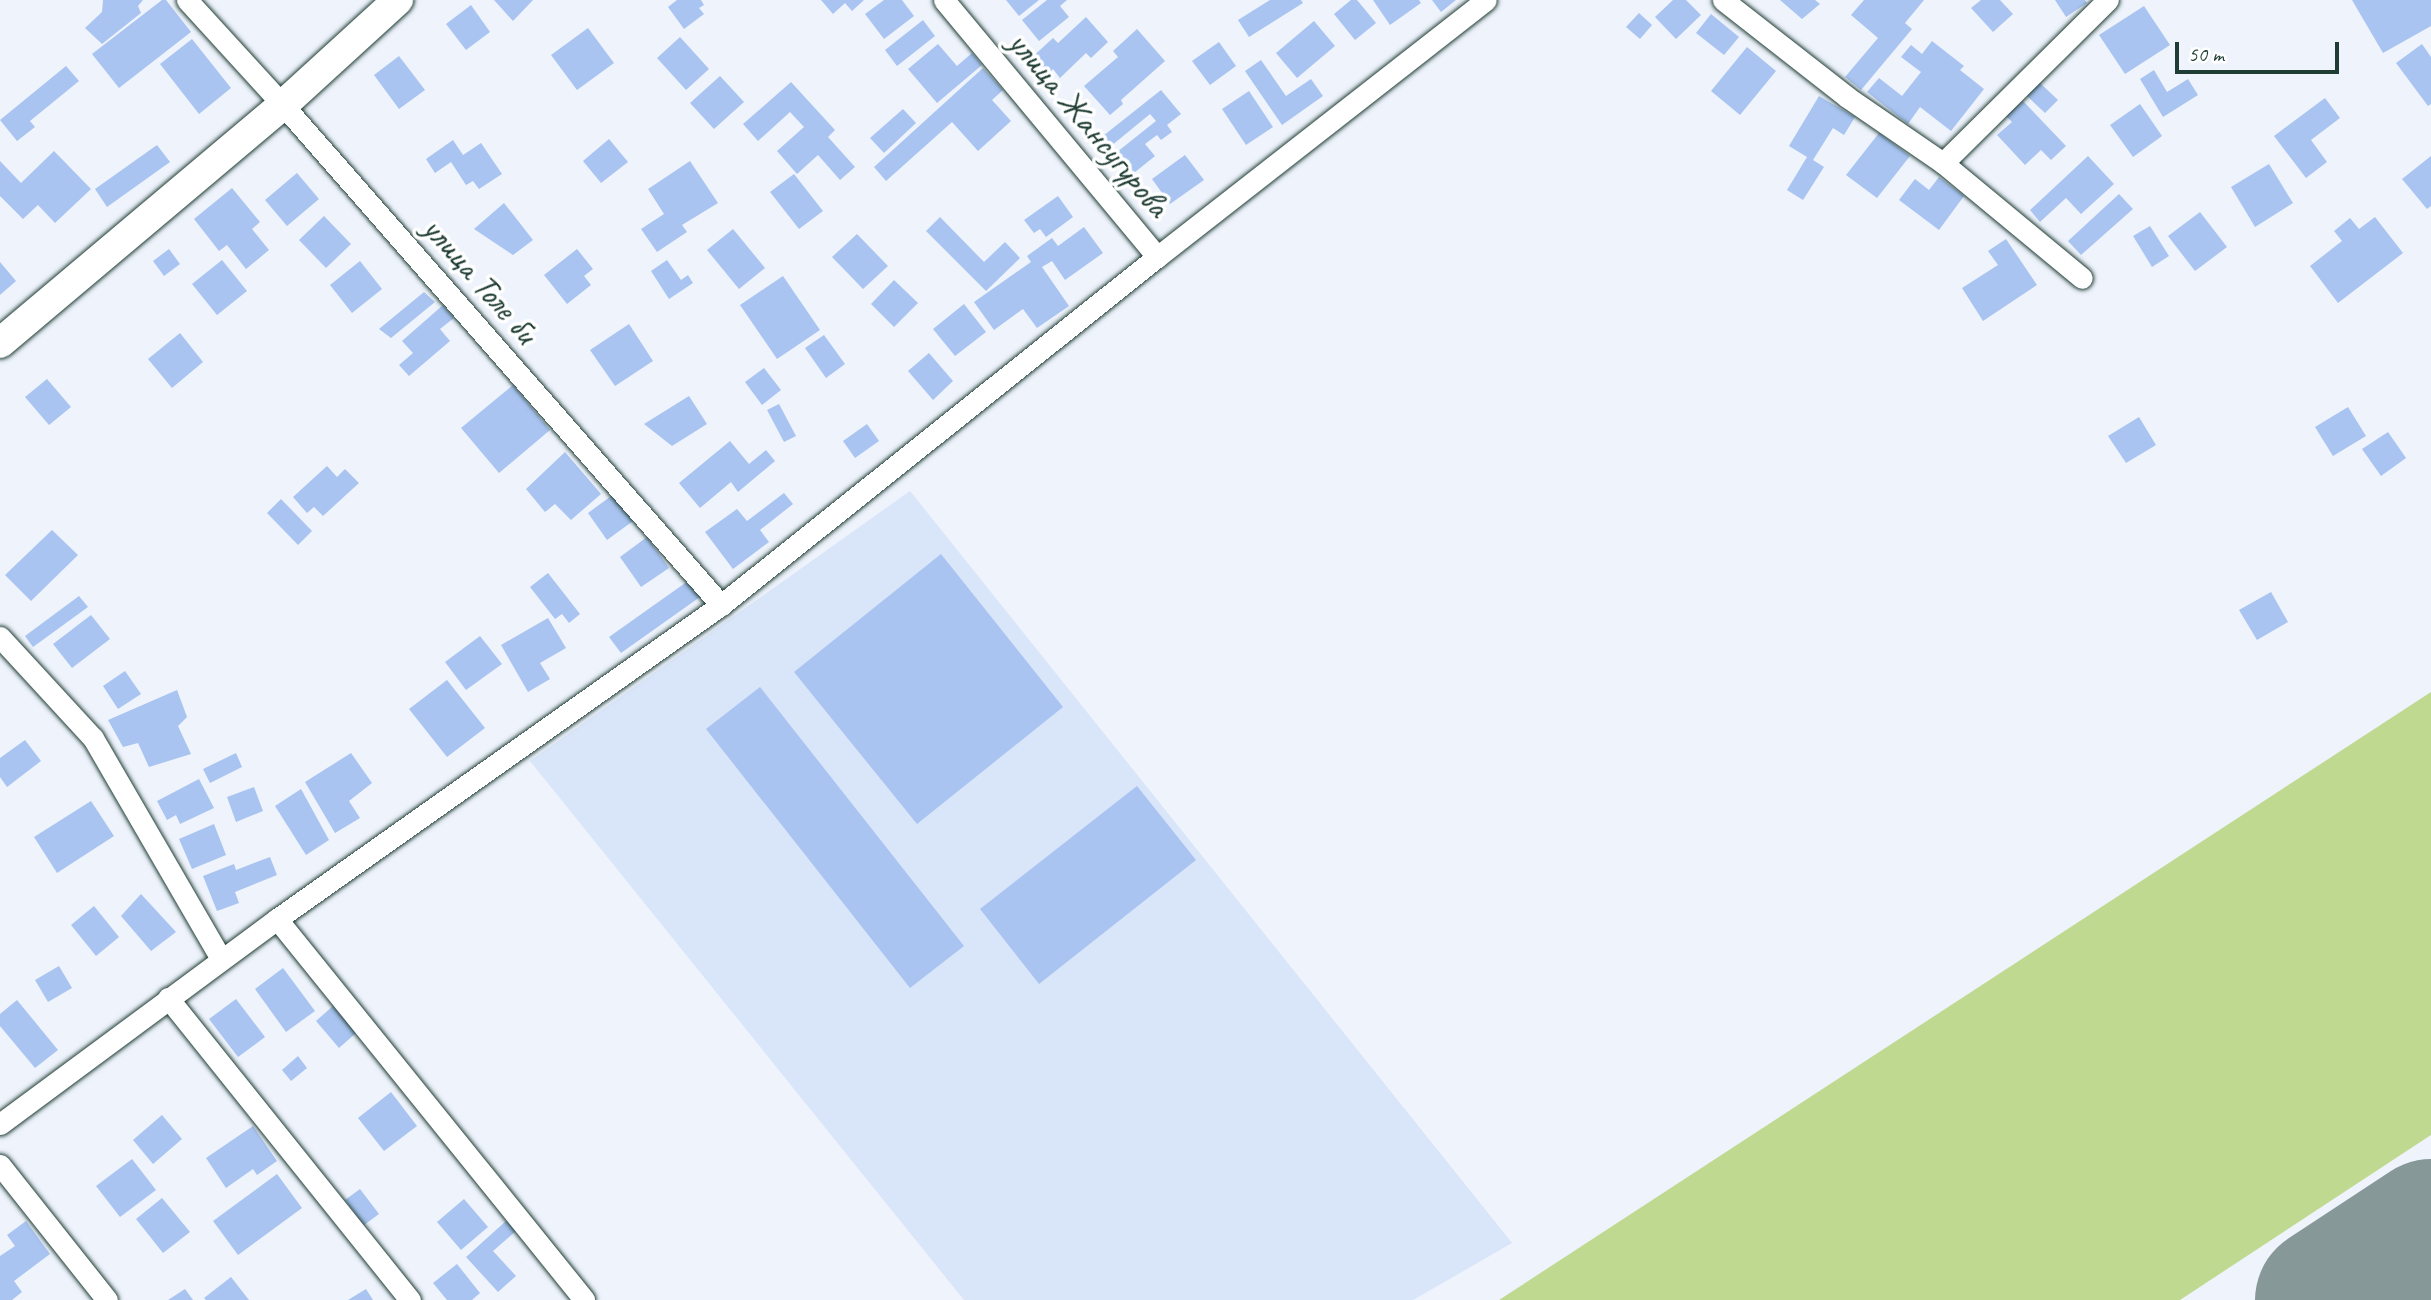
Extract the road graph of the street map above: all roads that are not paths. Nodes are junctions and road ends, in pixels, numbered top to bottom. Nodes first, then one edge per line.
1 (187, 0) edge
2 (398, 0) edge
3 (943, 0) edge
4 (1486, 0) edge
5 (2108, 0) edge
6 (1730, 2) edge
7 (283, 105) junction
8 (1943, 163) junction
9 (1157, 257) junction
10 (2082, 278) dead end
11 (0, 343) edge
12 (721, 606) junction
13 (0, 637) edge
14 (276, 919) junction
15 (221, 959) junction
16 (168, 998) junction
17 (0, 1124) edge
18 (0, 1165) edge
19 (107, 1300) edge
20 (410, 1300) edge
21 (584, 1300) edge

1 - 7 street, улица Толе би
2 - 7 street
3 - 9 street, улица Жансугурова
4 - 9 street
5 - 8 street
6 - 8 street
7 - 11 street
7 - 12 street, улица Толе би
8 - 10 street
9 - 12 street
12 - 14 street
13 - 15 street
14 - 15 street
14 - 21 street
15 - 16 street
16 - 17 street
16 - 20 street
18 - 19 street

